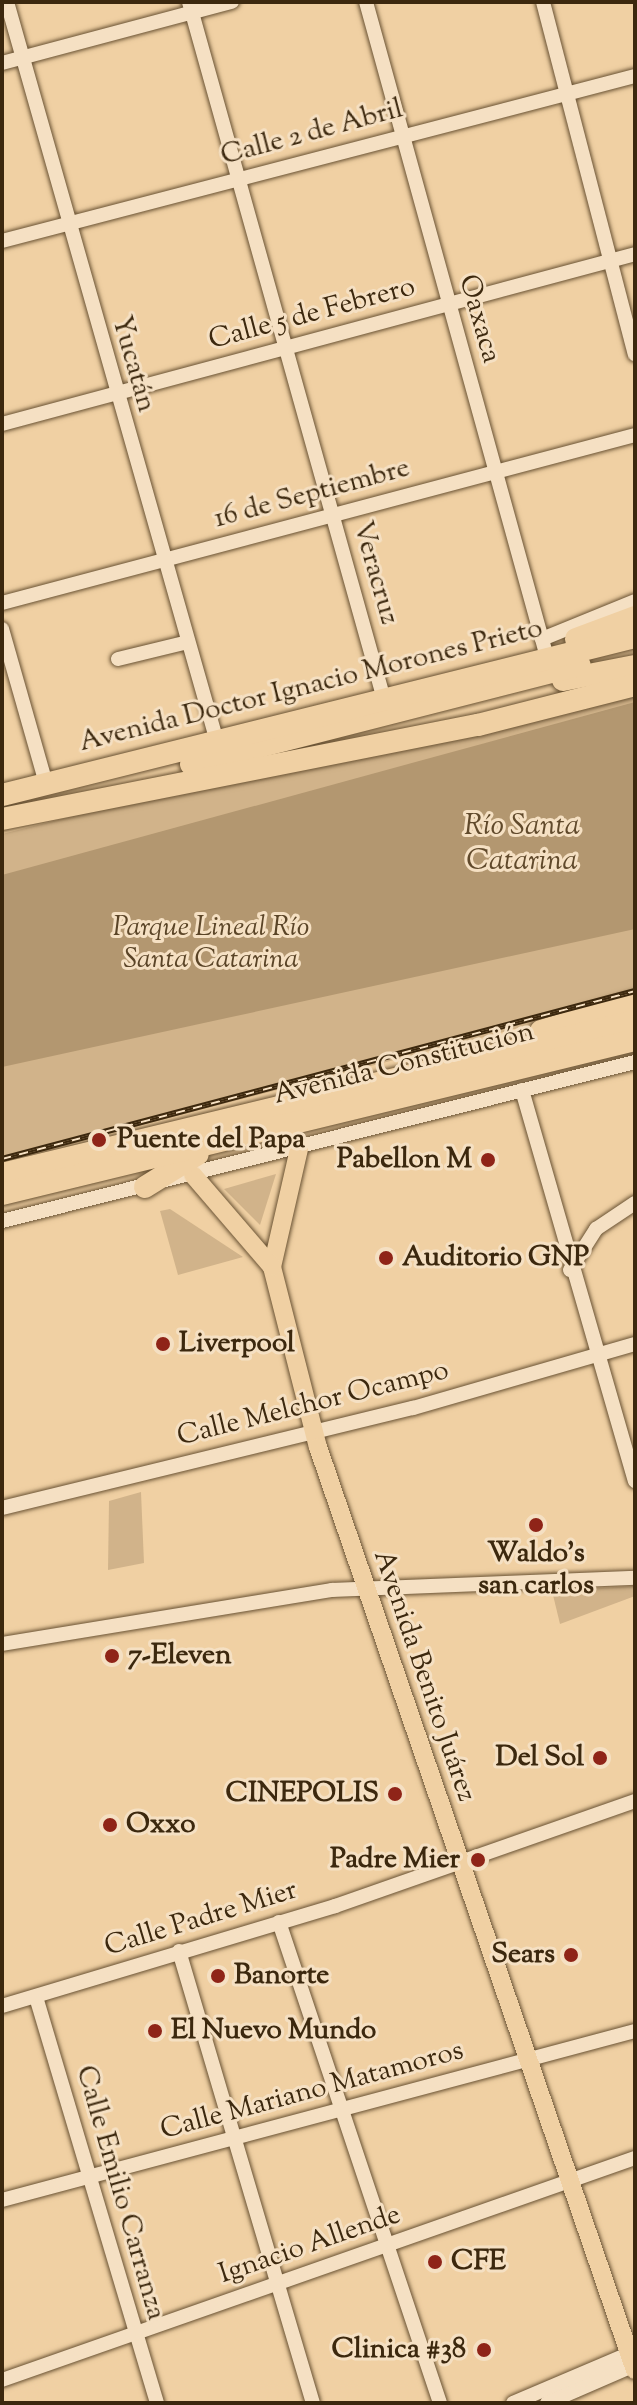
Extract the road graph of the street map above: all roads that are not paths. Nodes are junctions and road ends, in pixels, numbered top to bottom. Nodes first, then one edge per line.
1 (7, 2) edge
2 (232, 2) edge
3 (366, 2) edge
4 (543, 2) edge
5 (191, 7) edge
6 (22, 57) junction
7 (2, 63) edge
8 (635, 76) edge
9 (567, 94) junction
10 (404, 135) junction
11 (238, 180) junction
12 (67, 223) junction
13 (2, 241) edge
14 (635, 254) edge
15 (610, 260) junction
16 (448, 306) junction
17 (284, 349) junction
18 (635, 354) edge
19 (113, 392) junction
20 (2, 424) edge
21 (635, 435) edge
22 (496, 471) junction
23 (331, 517) junction
24 (165, 559) junction
25 (635, 601) edge
26 (2, 603) edge
27 (635, 617) edge
28 (2, 629) edge
29 (635, 637) edge
30 (188, 642) junction
31 (544, 644) junction
32 (635, 649) edge
33 (118, 659) dead end
34 (523, 664) junction
35 (630, 673) edge
36 (503, 687) junction
37 (383, 696) junction
38 (223, 754) junction
39 (46, 783) junction
40 (2, 795) edge
41 (2, 819) edge
42 (635, 1002) edge
43 (628, 1021) edge
44 (635, 1040) edge
45 (502, 1053) junction
46 (635, 1062) edge
47 (429, 1086) junction
48 (522, 1090) junction
49 (284, 1101) junction
50 (214, 1143) junction
51 (299, 1149) junction
52 (2, 1174) edge
53 (193, 1175) junction
54 (145, 1187) junction
55 (2, 1194) edge
56 (635, 1203) edge
57 (2, 1221) edge
58 (272, 1267) junction
59 (570, 1270) junction
60 (635, 1344) edge
61 (598, 1357) junction
62 (314, 1431) junction
63 (635, 1481) edge
64 (2, 1508) edge
65 (635, 1578) edge
66 (363, 1587) junction
67 (2, 1644) edge
68 (635, 1801) edge
69 (459, 1864) junction
70 (279, 1922) junction
71 (179, 1951) junction
72 (36, 1997) junction
73 (2, 2006) edge
74 (635, 2031) edge
75 (527, 2059) junction
76 (342, 2113) junction
77 (238, 2142) junction
78 (635, 2158) edge
79 (85, 2178) junction
80 (569, 2182) junction
81 (2, 2200) edge
82 (385, 2247) junction
83 (275, 2284) junction
84 (134, 2334) junction
85 (633, 2361) edge
86 (2, 2380) edge
87 (157, 2403) edge
88 (313, 2403) edge
89 (440, 2403) edge
90 (513, 2403) edge
91 (547, 2403) edge

1 - 6 street, Yucatán
2 - 5 street
3 - 10 street, Oaxaca
4 - 9 street
5 - 6 street
5 - 11 street, Veracruz
6 - 7 street
6 - 12 street, Yucatán
8 - 9 street, Calle 2 de Abril
9 - 10 street, Calle 2 de Abril
9 - 15 street
10 - 11 street, Calle 2 de Abril
10 - 16 street, Oaxaca
11 - 12 street, Calle 2 de Abril
11 - 17 street, Veracruz
12 - 13 street, Calle 2 de Abril
12 - 19 street, Yucatán
14 - 15 street, Calle 5 de Febrero
15 - 16 street, Calle 5 de Febrero
15 - 18 street
16 - 17 street, Calle 5 de Febrero
16 - 22 street, Oaxaca
17 - 19 street, Calle 5 de Febrero
17 - 23 street, Veracruz
19 - 20 street, Calle 5 de Febrero
19 - 24 street, Yucatán
21 - 22 street, 16 de Septiembre
22 - 23 street, 16 de Septiembre
22 - 31 street, Oaxaca
23 - 24 street, 16 de Septiembre
23 - 37 street, Veracruz
24 - 26 street, 16 de Septiembre
24 - 30 street, Yucatán
25 - 31 street
27 - 31 highway
28 - 39 street
29 - 34 highway, Avenida Doctor Ignacio Morones Prieto
30 - 33 street
30 - 38 street, Yucatán
31 - 34 highway
32 - 36 highway
34 - 37 highway, Avenida Doctor Ignacio Morones Prieto
35 - 36 highway
35 - 38 highway, Avenida Doctor Ignacio Morones Prieto
36 - 38 highway
37 - 38 highway, Avenida Doctor Ignacio Morones Prieto
38 - 39 highway, Avenida Doctor Ignacio Morones Prieto
38 - 41 highway, Avenida Doctor Ignacio Morones Prieto
39 - 40 highway, Avenida Doctor Ignacio Morones Prieto
42 - 45 highway
43 - 45 highway, Avenida Constitución
44 - 47 highway, Avenida Constitución
45 - 49 highway, Avenida Constitución
46 - 48 street
47 - 49 highway
47 - 50 highway, Avenida Constitución
48 - 51 street
48 - 59 street
49 - 52 highway, Avenida Constitución
50 - 54 highway
50 - 55 highway, Avenida Constitución
51 - 53 street
51 - 58 main road, Avenida Benito Juárez
53 - 54 street
53 - 58 main road, Avenida Benito Juárez
54 - 57 street
56 - 59 street
58 - 62 main road, Avenida Benito Juárez
59 - 61 street
60 - 61 street, Calle Melchor Ocampo
61 - 62 street, Calle Melchor Ocampo
61 - 63 street
62 - 64 street, Calle Melchor Ocampo
62 - 66 main road, Avenida Benito Juárez
65 - 66 street
66 - 67 street
66 - 69 main road, Avenida Benito Juárez
68 - 69 street, Calle Padre Mier
69 - 70 street, Calle Padre Mier
69 - 75 main road, Avenida Benito Juárez
70 - 71 street, Calle Padre Mier
70 - 76 street
71 - 72 street, Calle Padre Mier
71 - 77 street
72 - 73 street, Calle Padre Mier
72 - 79 street, Calle Emilio Carranza
74 - 75 street, Calle Mariano Matamoros
75 - 76 street, Calle Mariano Matamoros
75 - 80 main road, Avenida Benito Juárez
76 - 77 street, Calle Mariano Matamoros
76 - 82 street
77 - 79 street, Calle Mariano Matamoros
77 - 83 street
78 - 80 street, Ignacio Allende
79 - 81 street, Calle Mariano Matamoros
79 - 84 street, Calle Emilio Carranza
80 - 82 street, Ignacio Allende
80 - 85 main road, Avenida Benito Juárez
82 - 83 street, Ignacio Allende
82 - 89 street
83 - 84 street, Ignacio Allende
83 - 88 street
84 - 86 street, Ignacio Allende
84 - 87 street, Calle Emilio Carranza
85 - 90 street
85 - 91 street

